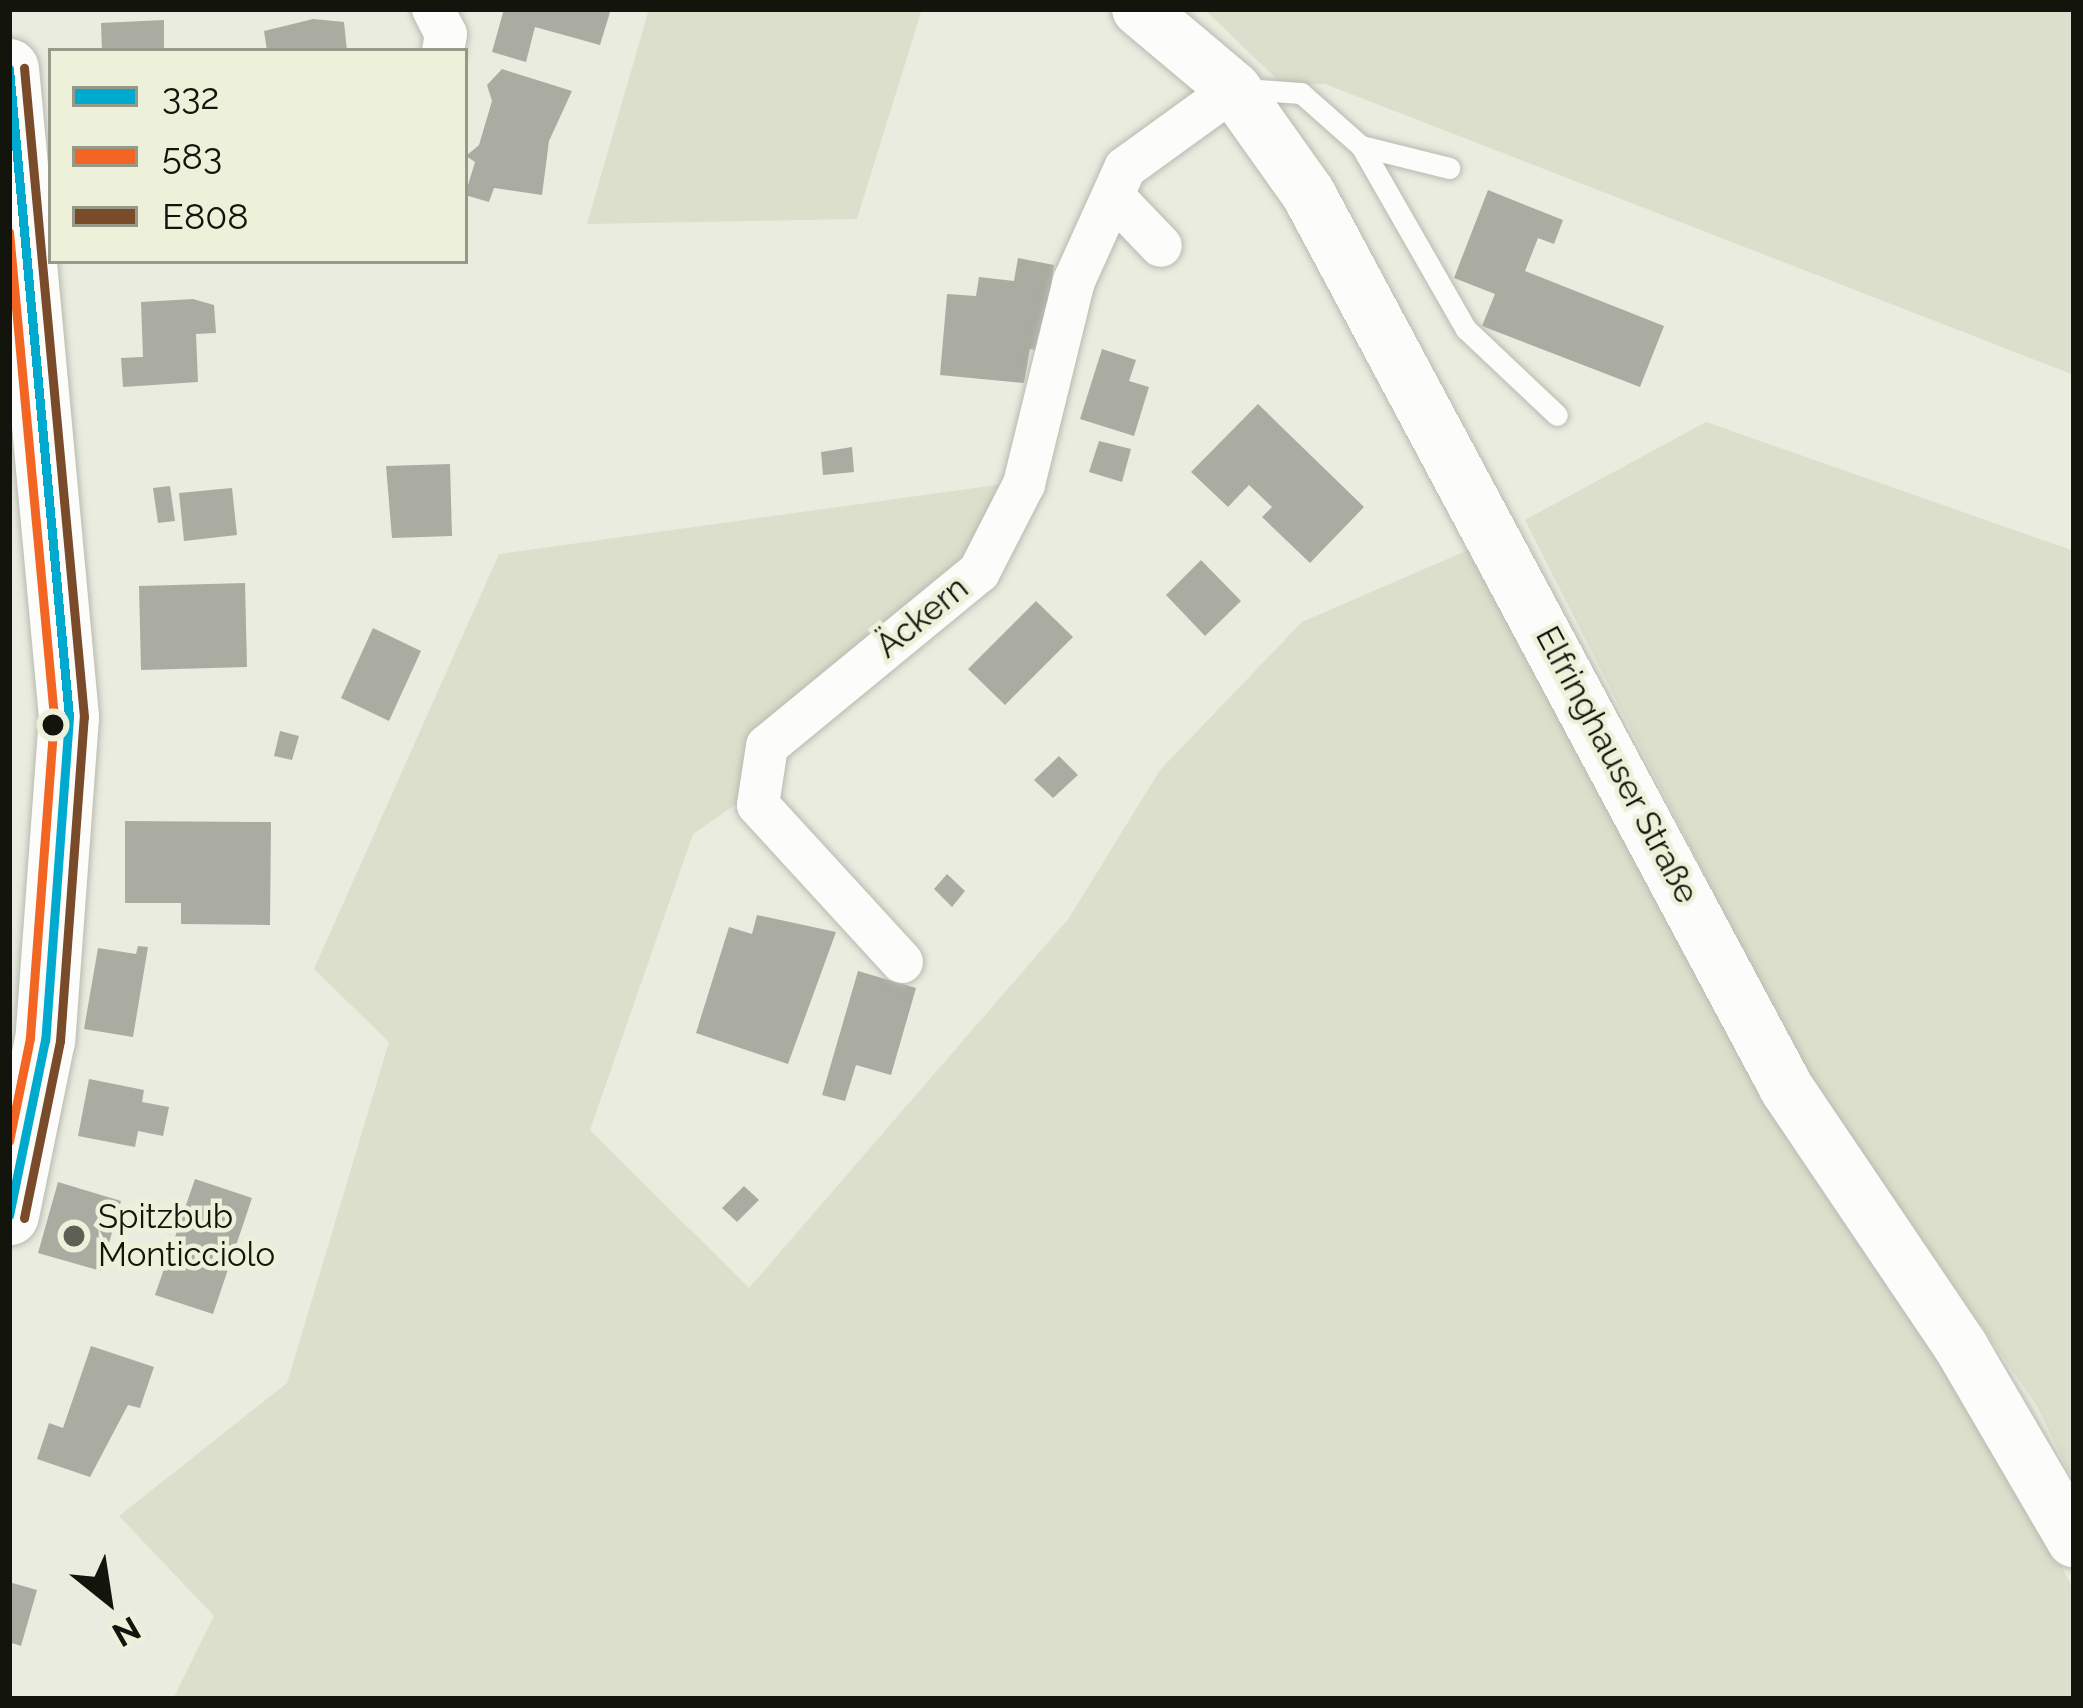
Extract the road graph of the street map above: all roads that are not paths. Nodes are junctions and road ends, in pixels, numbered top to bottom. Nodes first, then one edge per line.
1 (433, 9) edge
2 (1139, 9) edge
3 (444, 48) edge
4 (9, 69) edge
5 (1234, 89) junction
6 (13, 141) edge
7 (1361, 146) junction
8 (1448, 168) dead end
9 (1113, 196) junction
10 (37, 220) edge
11 (1161, 246) dead end
12 (1557, 415) dead end
13 (29, 436) edge
14 (902, 962) dead end
15 (9, 1215) edge
16 (2074, 1540) edge

1 - 3 street
2 - 5 street, Elfringhauser Straße
4 - 6 main road
5 - 7 lane
5 - 9 street, Äckern
5 - 16 street, Elfringhauser Straße
6 - 10 main road
7 - 8 lane
7 - 12 lane
9 - 11 street
9 - 14 street, Äckern
10 - 13 main road
13 - 15 main road

